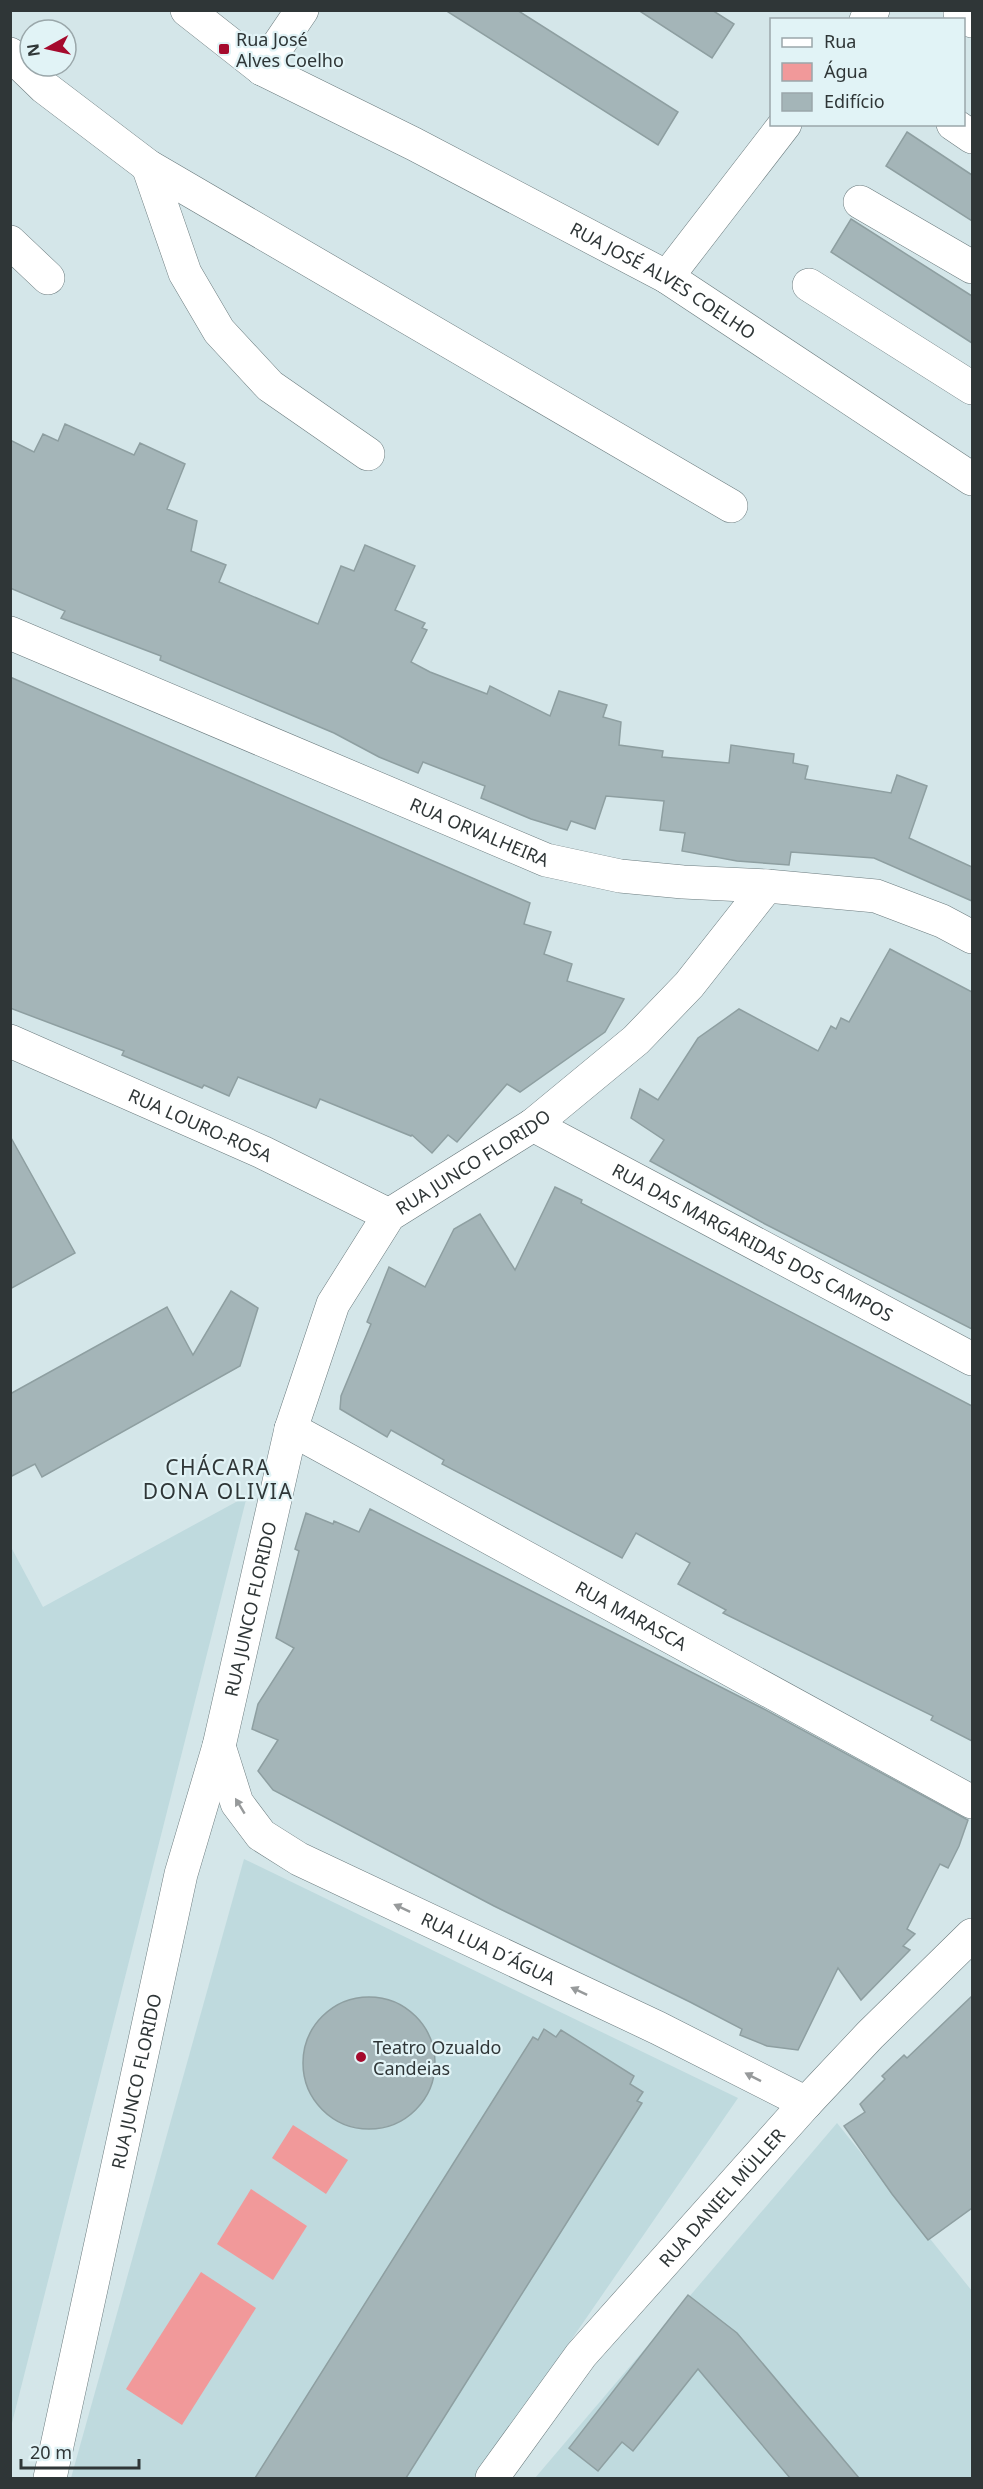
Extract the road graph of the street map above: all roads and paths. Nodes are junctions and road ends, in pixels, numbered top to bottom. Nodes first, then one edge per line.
1 (187, 10) edge
2 (302, 10) edge
3 (10, 54) edge
4 (262, 69) junction
5 (783, 126) edge
6 (956, 126) edge
7 (972, 136) edge
8 (148, 166) junction
9 (860, 201) dead end
10 (10, 242) edge
11 (972, 267) edge
12 (667, 277) junction
13 (48, 278) dead end
14 (810, 285) dead end
15 (972, 388) edge
16 (368, 454) dead end
17 (972, 479) edge
18 (731, 506) dead end
19 (10, 633) edge
20 (767, 886) junction
21 (972, 937) edge
22 (10, 1041) edge
23 (533, 1125) junction
24 (389, 1215) junction
25 (972, 1359) edge
26 (291, 1429) junction
27 (219, 1746) junction
28 (972, 1802) edge
29 (972, 1935) edge
30 (806, 2103) junction
31 (50, 2478) edge
32 (492, 2478) edge

1 - 4 street, RUA JOSÉ ALVES COELHO
2 - 4 street
3 - 8 street
4 - 12 street, RUA JOSÉ ALVES COELHO
5 - 12 street
6 - 7 street
8 - 16 street
8 - 18 street
9 - 11 street
10 - 13 street
12 - 17 street, RUA JOSÉ ALVES COELHO
14 - 15 street
19 - 20 street, RUA ORVALHEIRA
20 - 21 street, RUA ORVALHEIRA
20 - 23 street, RUA JUNCO FLORIDO
22 - 24 street, RUA LOURO-ROSA
23 - 24 street, RUA JUNCO FLORIDO
23 - 25 street, RUA DAS MARGARIDAS DOS CAMPOS
24 - 26 street, RUA JUNCO FLORIDO
26 - 27 street, RUA JUNCO FLORIDO
26 - 28 street, RUA MARASCA
30 -> 27 street, RUA LUA D´ÁGUA
27 - 31 street, RUA JUNCO FLORIDO
29 - 30 street, RUA DANIEL MÜLLER
30 - 32 street, RUA DANIEL MÜLLER

